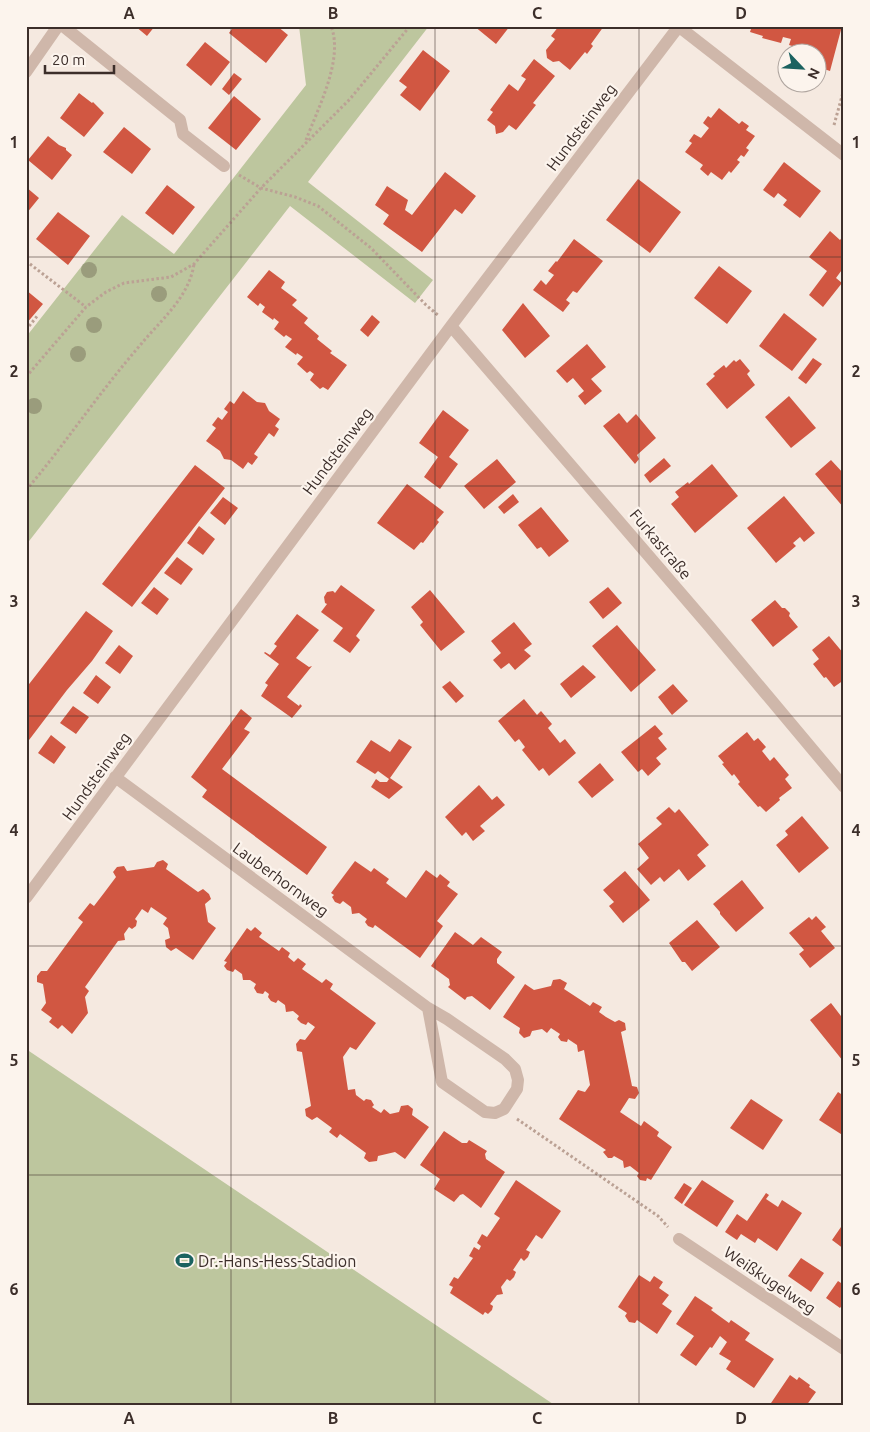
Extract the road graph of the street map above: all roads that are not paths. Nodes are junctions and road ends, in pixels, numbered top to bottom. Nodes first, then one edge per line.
1 (58, 26) edge
2 (63, 26) edge
3 (679, 26) edge
4 (26, 72) edge
5 (844, 155) edge
6 (224, 166) road end
7 (451, 326) junction
8 (115, 777) junction
9 (844, 787) edge
10 (26, 898) edge
11 (428, 1008) junction
12 (678, 1239) road end
13 (844, 1349) edge

1 - 4 street
2 - 6 street
3 - 5 street
3 - 7 street, Hundsteinweg
7 - 8 street, Hundsteinweg
7 - 9 street, Furkastraße
8 - 10 street, Hundsteinweg
8 - 11 street, Lauberhornweg
11 - 11 street, Lauberhornweg
12 - 13 street, Weißkugelweg

